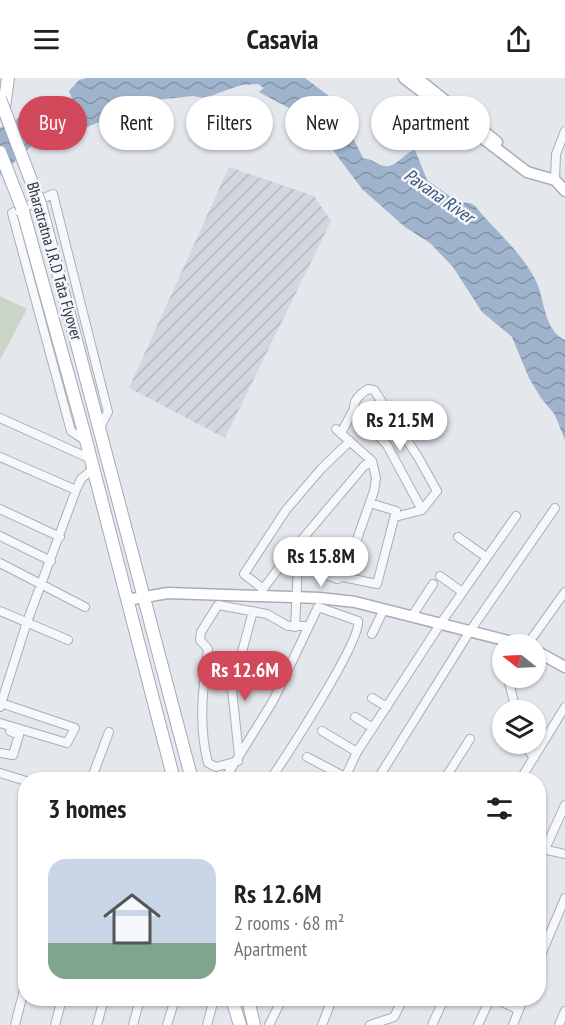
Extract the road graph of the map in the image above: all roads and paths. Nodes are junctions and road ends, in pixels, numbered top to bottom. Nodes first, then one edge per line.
1 (8, 78) edge
2 (404, 78) edge
3 (417, 78) edge
4 (427, 85) edge
5 (2, 103) edge
6 (564, 137) edge
7 (0, 152) edge
8 (555, 180) junction
9 (565, 191) edge
10 (354, 409) junction
11 (0, 418) edge
12 (100, 427) junction
13 (86, 441) junction
14 (350, 441) junction
15 (0, 457) edge
16 (372, 461) junction
17 (92, 464) junction
18 (76, 490) junction
19 (370, 503) junction
20 (555, 508) dead end
21 (0, 509) edge
22 (422, 510) junction
23 (516, 516) dead end
24 (395, 517) junction
25 (0, 536) edge
26 (60, 537) junction
27 (458, 537) dead end
28 (288, 556) junction
29 (486, 557) junction
30 (51, 561) junction
31 (0, 563) edge
32 (298, 564) junction
33 (440, 576) dead end
34 (343, 577) junction
35 (433, 584) dead end
36 (43, 585) junction
37 (461, 591) junction
38 (565, 592) edge
39 (144, 596) junction
40 (295, 598) junction
41 (127, 600) junction
42 (85, 607) dead end
43 (384, 609) junction
44 (0, 610) edge
45 (253, 611) junction
46 (412, 616) junction
47 (27, 622) junction
48 (441, 623) junction
49 (309, 626) junction
50 (295, 627) junction
51 (470, 631) junction
52 (372, 634) dead end
53 (532, 634) edge
54 (492, 637) edge
55 (68, 639) dead end
56 (546, 657) edge
57 (565, 667) edge
58 (0, 675) edge
59 (9, 678) junction
60 (372, 698) dead end
61 (1, 705) edge
62 (565, 706) edge
63 (387, 707) junction
64 (355, 717) dead end
65 (0, 723) edge
66 (0, 728) edge
67 (373, 728) junction
68 (322, 731) dead end
69 (109, 732) dead end
70 (471, 739) dead end
71 (357, 752) junction
72 (0, 753) edge
73 (531, 754) edge
74 (308, 757) dead end
75 (534, 758) junction
76 (238, 759) junction
77 (94, 772) edge
78 (172, 772) edge
79 (190, 772) edge
80 (229, 772) edge
81 (275, 772) edge
82 (333, 772) edge
83 (348, 772) edge
84 (382, 772) edge
85 (449, 772) edge
86 (525, 772) edge
87 (0, 773) edge
88 (18, 779) edge
89 (565, 805) edge
90 (546, 841) edge
91 (546, 850) edge
92 (565, 854) edge
93 (565, 898) edge
94 (546, 944) edge
95 (20, 1006) edge
96 (60, 1006) edge
97 (102, 1006) edge
98 (138, 1006) edge
99 (173, 1006) edge
100 (212, 1006) edge
101 (234, 1006) edge
102 (250, 1006) edge
103 (278, 1006) edge
104 (330, 1006) edge
105 (400, 1006) edge
106 (441, 1006) edge
107 (487, 1006) edge
108 (511, 1006) edge
109 (520, 1006) edge
110 (519, 1010) junction
111 (565, 1011) edge
112 (15, 1025) edge
113 (55, 1025) edge
114 (97, 1025) edge
115 (133, 1025) edge
116 (167, 1025) edge
117 (207, 1025) edge
118 (240, 1025) edge
119 (254, 1025) edge
120 (269, 1025) edge
121 (322, 1025) edge
122 (370, 1025) edge
123 (432, 1025) edge
124 (478, 1025) edge
125 (513, 1025) edge
126 (559, 1025) edge

1 - 5 main road
2 - 4 street
3 - 4 street
4 - 8 street
5 - 12 main road, Bharatratna J.R.D Tata Flyover, bridge
6 - 8 street
7 - 13 main road, Bharatratna J.R.D Tata Flyover, bridge
8 - 9 street
10 - 14 street
10 - 22 street
10 - 22 street
11 - 17 street
12 - 13 street
12 - 39 main road, Bharatratna J.R.D Tata Flyover
13 - 17 main road, Bharatratna J.R.D Tata Flyover
14 - 16 street
14 - 28 street
15 - 18 street
16 - 19 street
16 - 28 street
17 - 18 street
17 - 41 main road, Bharatratna J.R.D Tata Flyover
18 - 26 street
19 - 24 street
19 - 34 street
20 - 51 street
21 - 26 street
22 - 24 street
23 - 29 street
24 - 34 street
25 - 30 street
26 - 30 street
27 - 29 street
28 - 32 street
29 - 37 street
30 - 36 street
31 - 36 street
32 - 34 street
32 - 40 street
33 - 37 street
35 - 46 street
36 - 42 street
36 - 47 street
37 - 48 street
38 - 53 street
39 - 40 street
39 - 41 street
39 - 79 main road, Bharatratna J.R.D Tata Flyover
40 - 43 street
40 - 50 street
41 - 78 main road, Bharatratna J.R.D Tata Flyover
43 - 46 street
43 - 52 street
44 - 47 street
45 - 50 street
45 - 76 street
45 - 76 street
46 - 48 street
47 - 55 street
47 - 59 street
48 - 51 street
48 - 63 street
49 - 50 street
49 - 76 street
49 - 81 street
51 - 54 street
51 - 84 street
56 - 57 street
58 - 59 street
59 - 61 street
60 - 63 street
61 - 65 street
62 - 75 street
63 - 67 street
64 - 67 street
66 - 72 street
67 - 71 street
68 - 71 street
69 - 77 street
70 - 85 street
71 - 83 street
73 - 75 street
74 - 82 street
75 - 86 street
76 - 80 street
87 - 88 street
89 - 90 street
91 - 92 street
93 - 94 street
95 - 112 street
96 - 113 street
97 - 114 street
98 - 115 street
99 - 116 street
100 - 117 street
101 - 118 main road
102 - 119 main road
103 - 120 street
104 - 121 street
105 - 122 street
106 - 123 street
107 - 124 street
108 - 110 street
109 - 110 street
110 - 125 street
111 - 126 street

